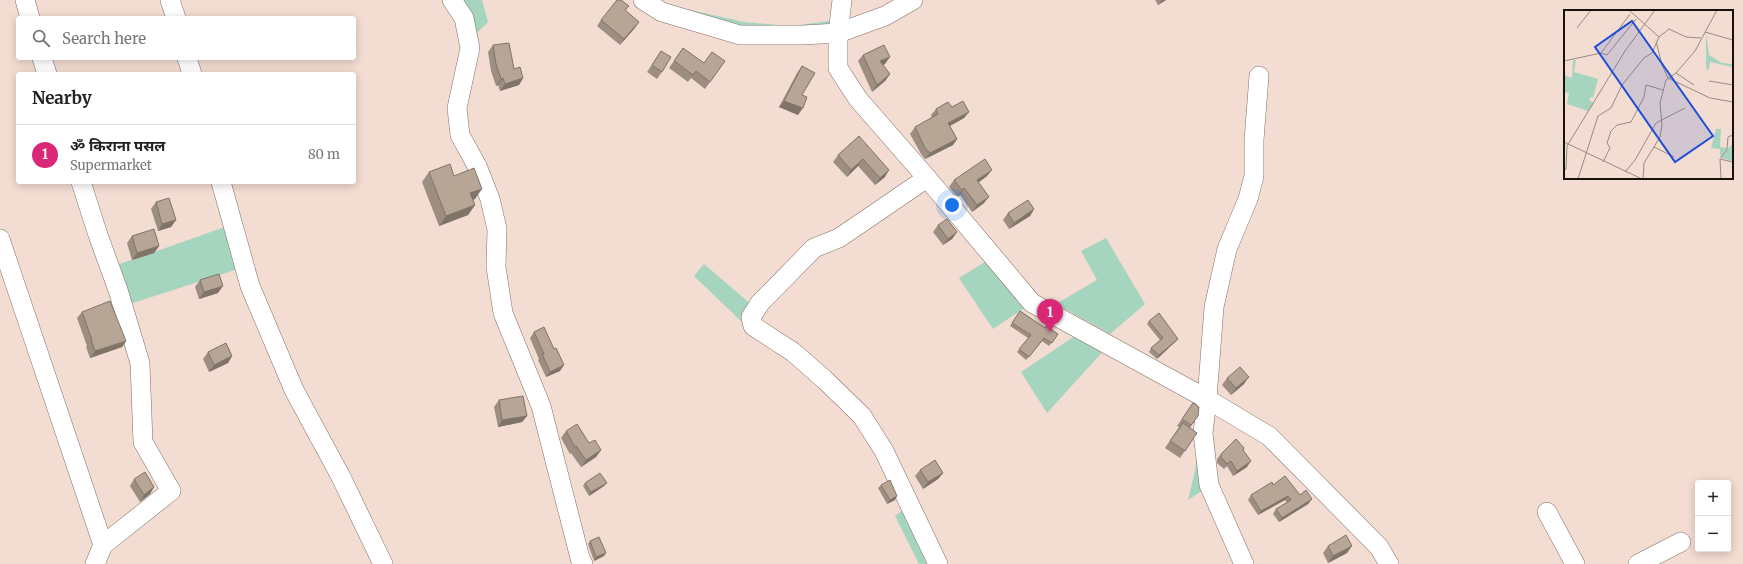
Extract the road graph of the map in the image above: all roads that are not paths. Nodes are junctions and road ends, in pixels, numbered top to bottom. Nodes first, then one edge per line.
1 (24, 0) edge
2 (170, 0) edge
3 (452, 0) edge
4 (643, 0) edge
5 (842, 0) edge
6 (913, 0) edge
7 (29, 16) edge
8 (175, 16) edge
9 (838, 33) junction
10 (43, 60) edge
11 (188, 60) edge
12 (46, 72) edge
13 (191, 72) edge
14 (1259, 76) dead end
15 (927, 178) junction
16 (82, 184) edge
17 (222, 184) edge
18 (0, 239) edge
19 (1207, 399) junction
20 (1547, 512) dead end
21 (1681, 542) dead end
22 (103, 545) junction
23 (95, 564) edge
24 (383, 564) edge
25 (583, 564) edge
26 (938, 564) edge
27 (1244, 564) edge
28 (1389, 564) edge
29 (1575, 564) edge
30 (1638, 564) edge

1 - 7 street
2 - 8 street
3 - 25 street
4 - 9 street
5 - 9 street
6 - 9 street
9 - 15 street
10 - 12 street
11 - 13 street
14 - 19 street
15 - 19 street
15 - 26 street
16 - 22 street
17 - 24 street
18 - 22 street
19 - 27 street
19 - 28 street
20 - 29 street
21 - 30 street
22 - 23 street

